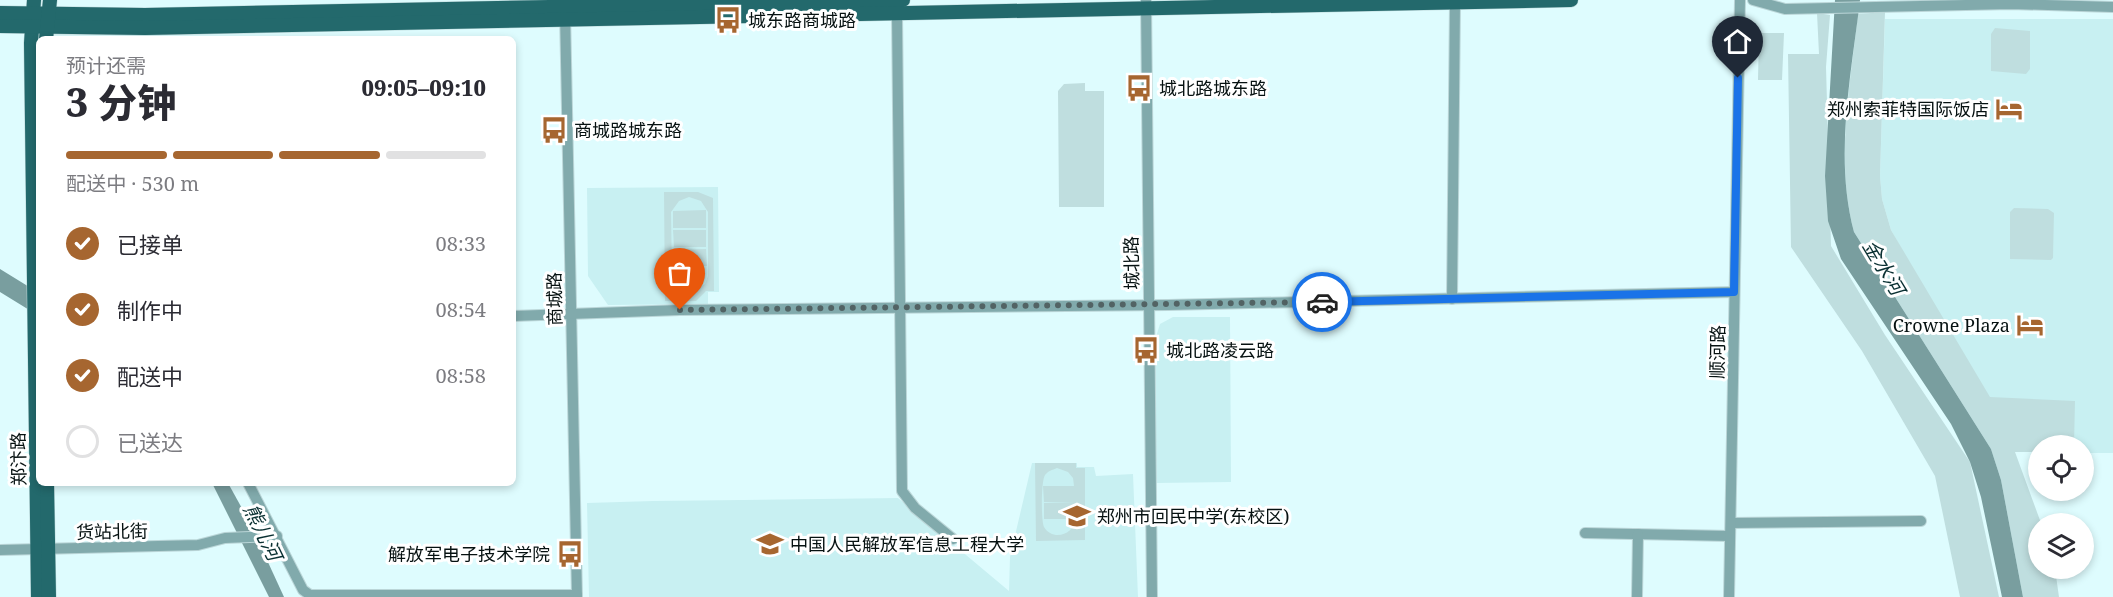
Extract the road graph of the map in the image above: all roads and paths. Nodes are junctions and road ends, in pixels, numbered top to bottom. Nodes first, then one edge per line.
1 (903, 0) edge
2 (1571, 0) edge
3 (1740, 0) edge
4 (1753, 0) edge
5 (1455, 2) junction
6 (1145, 4) edge
7 (49, 6) edge
8 (2113, 7) edge
9 (565, 9) edge
10 (0, 13) edge
11 (32, 13) edge
12 (897, 13) junction
13 (0, 26) edge
14 (47, 33) edge
15 (1734, 292) junction
16 (1452, 299) junction
17 (1148, 306) junction
18 (900, 308) junction
19 (571, 314) junction
20 (516, 316) edge
21 (36, 371) edge
22 (41, 486) edge
23 (47, 486) edge
24 (250, 486) edge
25 (1921, 521) dead end
26 (1731, 523) junction
27 (1585, 533) dead end
28 (1638, 534) junction
29 (277, 536) junction
30 (1730, 536) junction
31 (953, 539) dead end
32 (43, 549) junction
33 (0, 550) edge
34 (577, 596) edge
35 (38, 597) edge
36 (48, 597) edge
37 (1152, 597) edge
38 (1637, 597) edge
39 (1730, 597) edge

1 - 9 main road
2 - 5 main road
3 - 15 street, 顺河路
4 - 8 street
5 - 6 main road
5 - 16 street
6 - 12 main road
6 - 17 street, 城北路
7 - 9 main road
7 - 11 main road
7 - 14 main road
9 - 12 main road
9 - 14 main road
9 - 19 street, 商城路
10 - 11 main road
11 - 13 main road
11 - 14 main road
11 - 21 main road, 郑汴路
12 - 18 street
15 - 16 street
15 - 26 street, 顺河路
16 - 17 street
17 - 18 street
17 - 37 street, 城北路
18 - 19 street
18 - 31 street
19 - 20 street
19 - 34 street, 商城路
22 - 32 main road, 郑汴路
23 - 32 main road, 郑汴路
24 - 29 street
25 - 26 street
26 - 30 street, 顺河路
27 - 28 street
28 - 30 street
28 - 38 street
29 - 32 street, 货站北街
29 - 34 street
30 - 39 street, 顺河路
32 - 33 street, 货站北街
32 - 35 main road, 郑汴路
32 - 36 main road, 郑汴路

